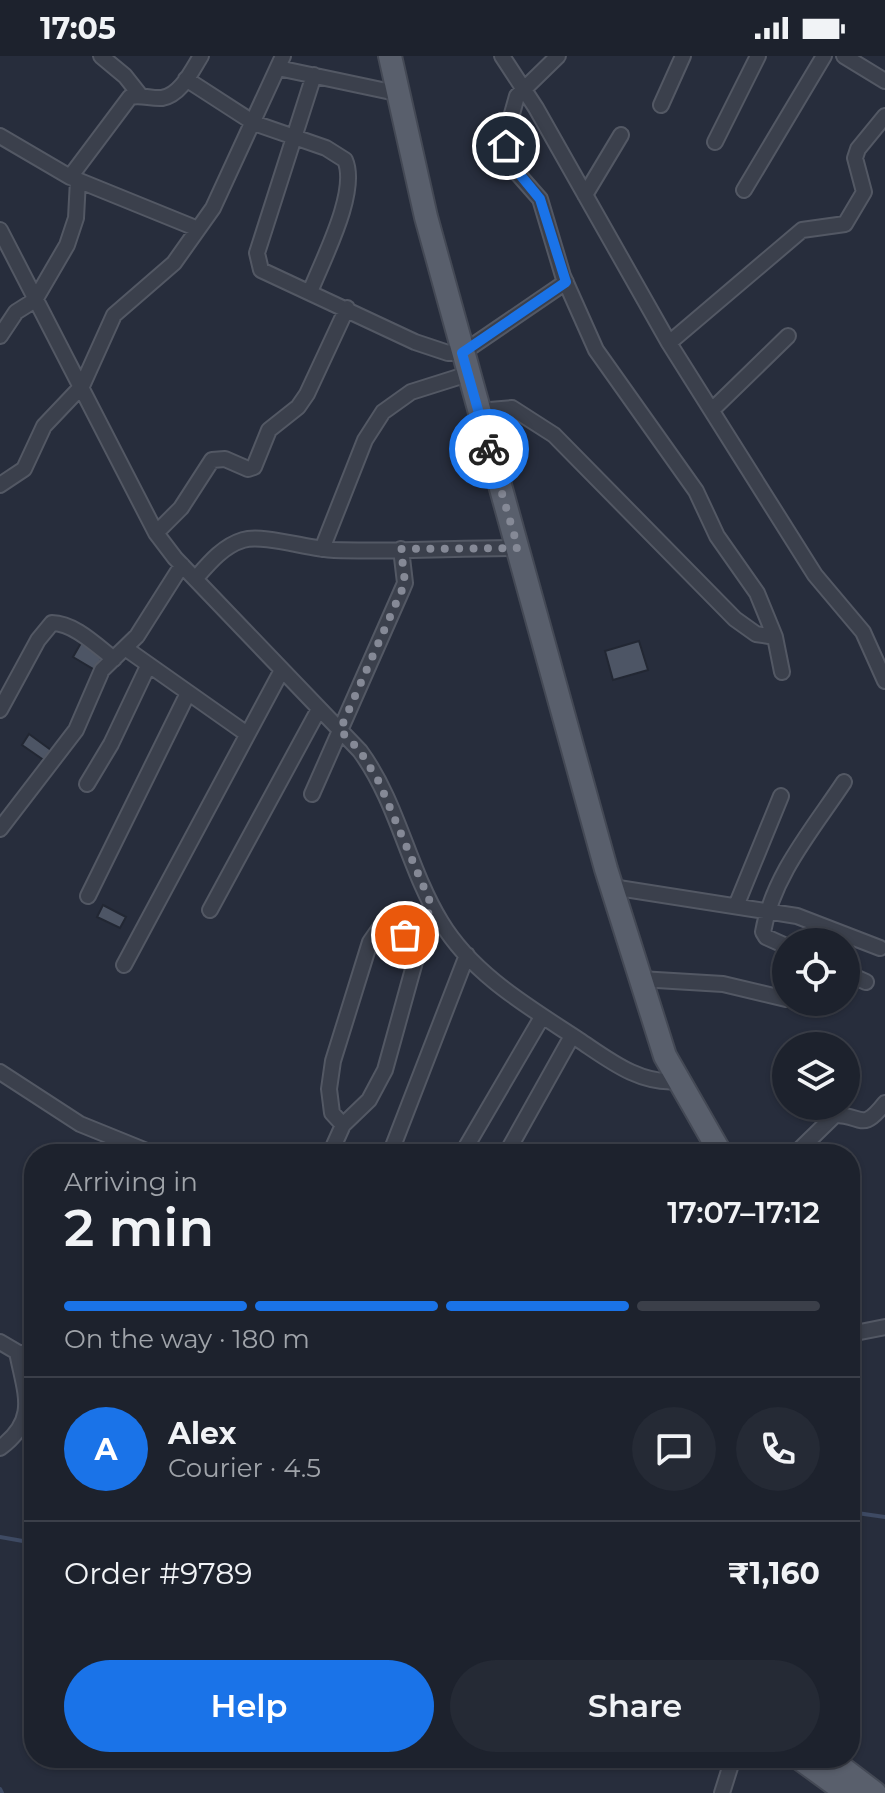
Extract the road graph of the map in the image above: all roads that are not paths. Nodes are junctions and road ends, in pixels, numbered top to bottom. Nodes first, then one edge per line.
1 (101, 56) edge
2 (201, 56) edge
3 (390, 56) edge
4 (502, 56) edge
5 (558, 56) edge
6 (683, 56) edge
7 (758, 56) edge
8 (824, 56) edge
9 (844, 56) edge
10 (281, 62) edge
11 (314, 75) junction
12 (186, 79) junction
13 (885, 81) edge
14 (523, 88) junction
15 (396, 93) junction
16 (140, 95) junction
17 (661, 105) dead end
18 (885, 116) edge
19 (254, 123) junction
20 (621, 135) dead end
21 (0, 136) edge
22 (295, 138) junction
23 (715, 142) dead end
24 (74, 178) junction
25 (744, 190) dead end
26 (585, 195) junction
27 (198, 229) junction
28 (0, 230) edge
29 (566, 282) junction
30 (310, 292) junction
31 (35, 300) junction
32 (347, 308) junction
33 (0, 336) edge
34 (788, 336) dead end
35 (669, 343) junction
36 (465, 363) junction
37 (82, 386) junction
38 (712, 410) junction
39 (478, 411) junction
40 (0, 485) edge
41 (156, 533) junction
42 (518, 548) junction
43 (322, 549) junction
44 (401, 549) junction
45 (182, 565) junction
46 (196, 578) junction
47 (775, 637) junction
48 (120, 653) junction
49 (148, 666) junction
50 (282, 670) junction
51 (782, 672) dead end
52 (885, 681) edge
53 (188, 693) junction
54 (319, 709) junction
55 (0, 710) edge
56 (340, 730) junction
57 (247, 734) junction
58 (844, 782) dead end
59 (87, 784) dead end
60 (312, 794) dead end
61 (781, 796) dead end
62 (0, 829) edge
63 (612, 887) junction
64 (88, 896) dead end
65 (431, 904) junction
66 (736, 906) junction
67 (210, 910) dead end
68 (767, 911) junction
69 (421, 939) junction
70 (772, 940) edge
71 (880, 948) dead end
72 (467, 955) junction
73 (124, 965) dead end
74 (640, 979) junction
75 (860, 979) edge
76 (866, 982) dead end
77 (772, 996) edge
78 (542, 1017) junction
79 (572, 1036) junction
80 (0, 1072) edge
81 (678, 1081) junction
82 (885, 1103) edge
83 (343, 1125) junction
84 (129, 1144) edge
85 (334, 1144) edge
86 (394, 1144) edge
87 (468, 1144) edge
88 (512, 1144) edge
89 (715, 1144) edge
90 (805, 1144) edge
91 (885, 1327) edge
92 (860, 1332) edge
93 (0, 1342) edge
94 (17, 1352) junction
95 (24, 1354) edge
96 (24, 1393) edge
97 (24, 1420) edge
98 (0, 1448) edge
99 (730, 1768) edge
100 (813, 1768) edge
101 (842, 1768) edge
102 (722, 1793) edge
103 (847, 1793) edge
104 (875, 1793) edge

1 - 16 street
2 - 12 street
3 - 15 main road
4 - 14 street
5 - 14 street
6 - 17 street
7 - 23 street
8 - 25 street
9 - 13 street
10 - 11 street
10 - 19 street
11 - 15 street
11 - 22 street
12 - 16 street
12 - 19 street
14 - 26 street
14 - 29 street
15 - 36 main road
16 - 24 street
18 - 35 street
19 - 22 street
19 - 27 street
20 - 26 street
21 - 24 street
22 - 30 street
22 - 30 street
24 - 27 street
24 - 31 street
26 - 35 street
27 - 37 street
28 - 31 street
29 - 36 street
29 - 47 street
30 - 32 street
31 - 33 street
31 - 37 street
32 - 36 street
32 - 41 street
34 - 38 street
35 - 38 street
36 - 39 main road
36 - 43 street
37 - 40 street
37 - 41 street
38 - 52 street
39 - 42 main road
39 - 47 street
41 - 45 street
42 - 44 street
42 - 63 main road
43 - 44 street
43 - 46 street
44 - 56 street
45 - 46 street
45 - 48 street
46 - 50 street
47 - 51 street
48 - 49 street
48 - 55 street
48 - 62 street
49 - 53 street
49 - 59 street
50 - 54 street
50 - 57 street
53 - 57 street
53 - 64 street
54 - 56 street
54 - 67 street
56 - 60 street
56 - 65 street
57 - 73 street
58 - 68 street
61 - 66 street
63 - 66 street
63 - 74 main road
65 - 69 street
65 - 72 street
66 - 68 street
68 - 70 street
68 - 71 street
69 - 83 street
69 - 83 street
72 - 78 street
72 - 86 street
74 - 77 street
74 - 81 main road
75 - 76 street
78 - 79 street
78 - 87 street
79 - 81 street
79 - 88 street
80 - 84 street
81 - 89 main road
82 - 90 street
83 - 85 street
91 - 92 street
93 - 94 street
94 - 95 street
94 - 96 street
97 - 98 street
99 - 102 street
100 - 103 main road
101 - 104 main road

